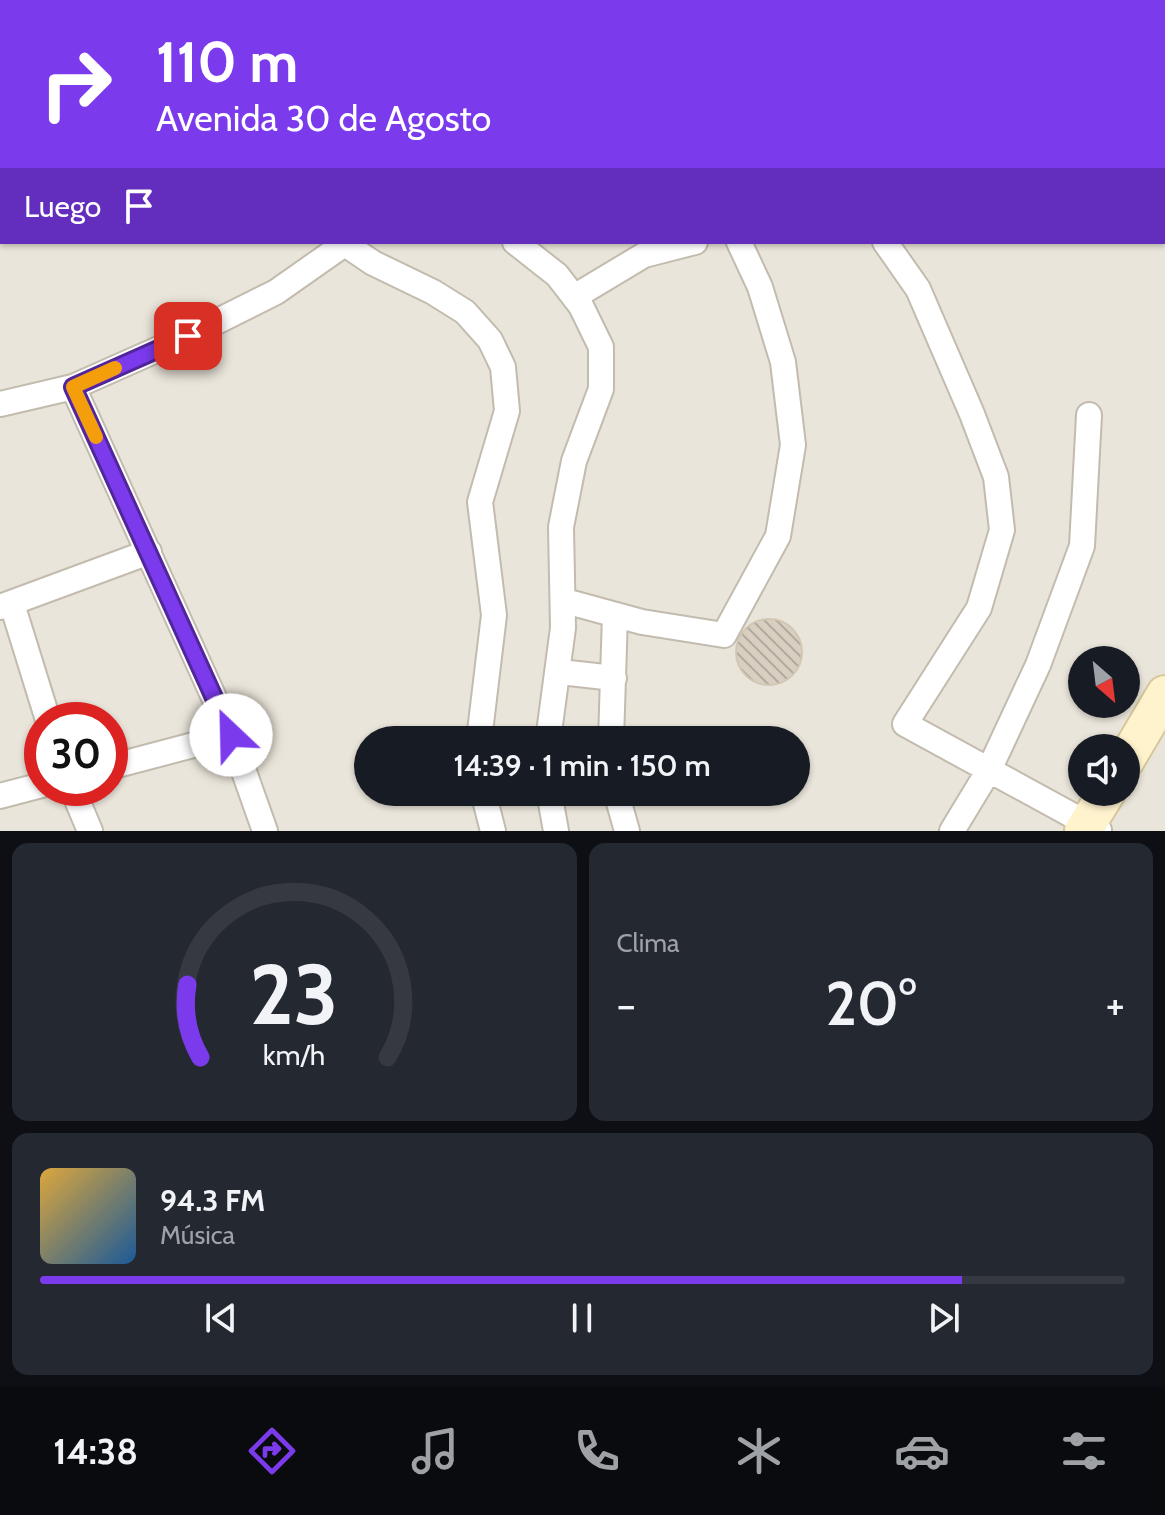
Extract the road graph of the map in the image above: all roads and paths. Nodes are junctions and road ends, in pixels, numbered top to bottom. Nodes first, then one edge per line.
1 (342, 244) edge
2 (518, 244) edge
3 (679, 244) edge
4 (740, 244) edge
5 (886, 244) edge
6 (638, 249) edge
7 (574, 297) junction
8 (73, 387) junction
9 (0, 404) edge
10 (1089, 415) dead end
11 (149, 552) junction
12 (565, 601) junction
13 (6, 606) edge
14 (615, 615) junction
15 (560, 672) junction
16 (614, 678) junction
17 (1165, 694) edge
18 (41, 702) edge
19 (481, 726) edge
20 (550, 726) edge
21 (612, 726) edge
22 (231, 735) junction
23 (1140, 736) edge
24 (128, 762) edge
25 (989, 770) junction
26 (24, 790) edge
27 (0, 796) edge
28 (80, 806) edge
29 (487, 806) edge
30 (552, 806) edge
31 (620, 806) edge
32 (1101, 806) edge
33 (1090, 829) edge
34 (90, 831) edge
35 (265, 831) edge
36 (493, 831) edge
37 (556, 831) edge
38 (627, 831) edge
39 (952, 831) edge

1 - 8 street
1 - 19 street
2 - 7 street
3 - 6 street
4 - 14 street
5 - 25 street
6 - 7 street
7 - 12 street
8 - 9 street
8 - 11 street
10 - 25 street
11 - 13 street
11 - 22 street
12 - 14 street
12 - 15 street
13 - 18 street
14 - 16 street
15 - 16 street
15 - 20 street
16 - 21 street
17 - 23 street
22 - 24 street
22 - 35 street
25 - 33 street
25 - 39 street
26 - 27 street
28 - 34 street
29 - 36 street
30 - 37 street
31 - 38 street
32 - 33 street

